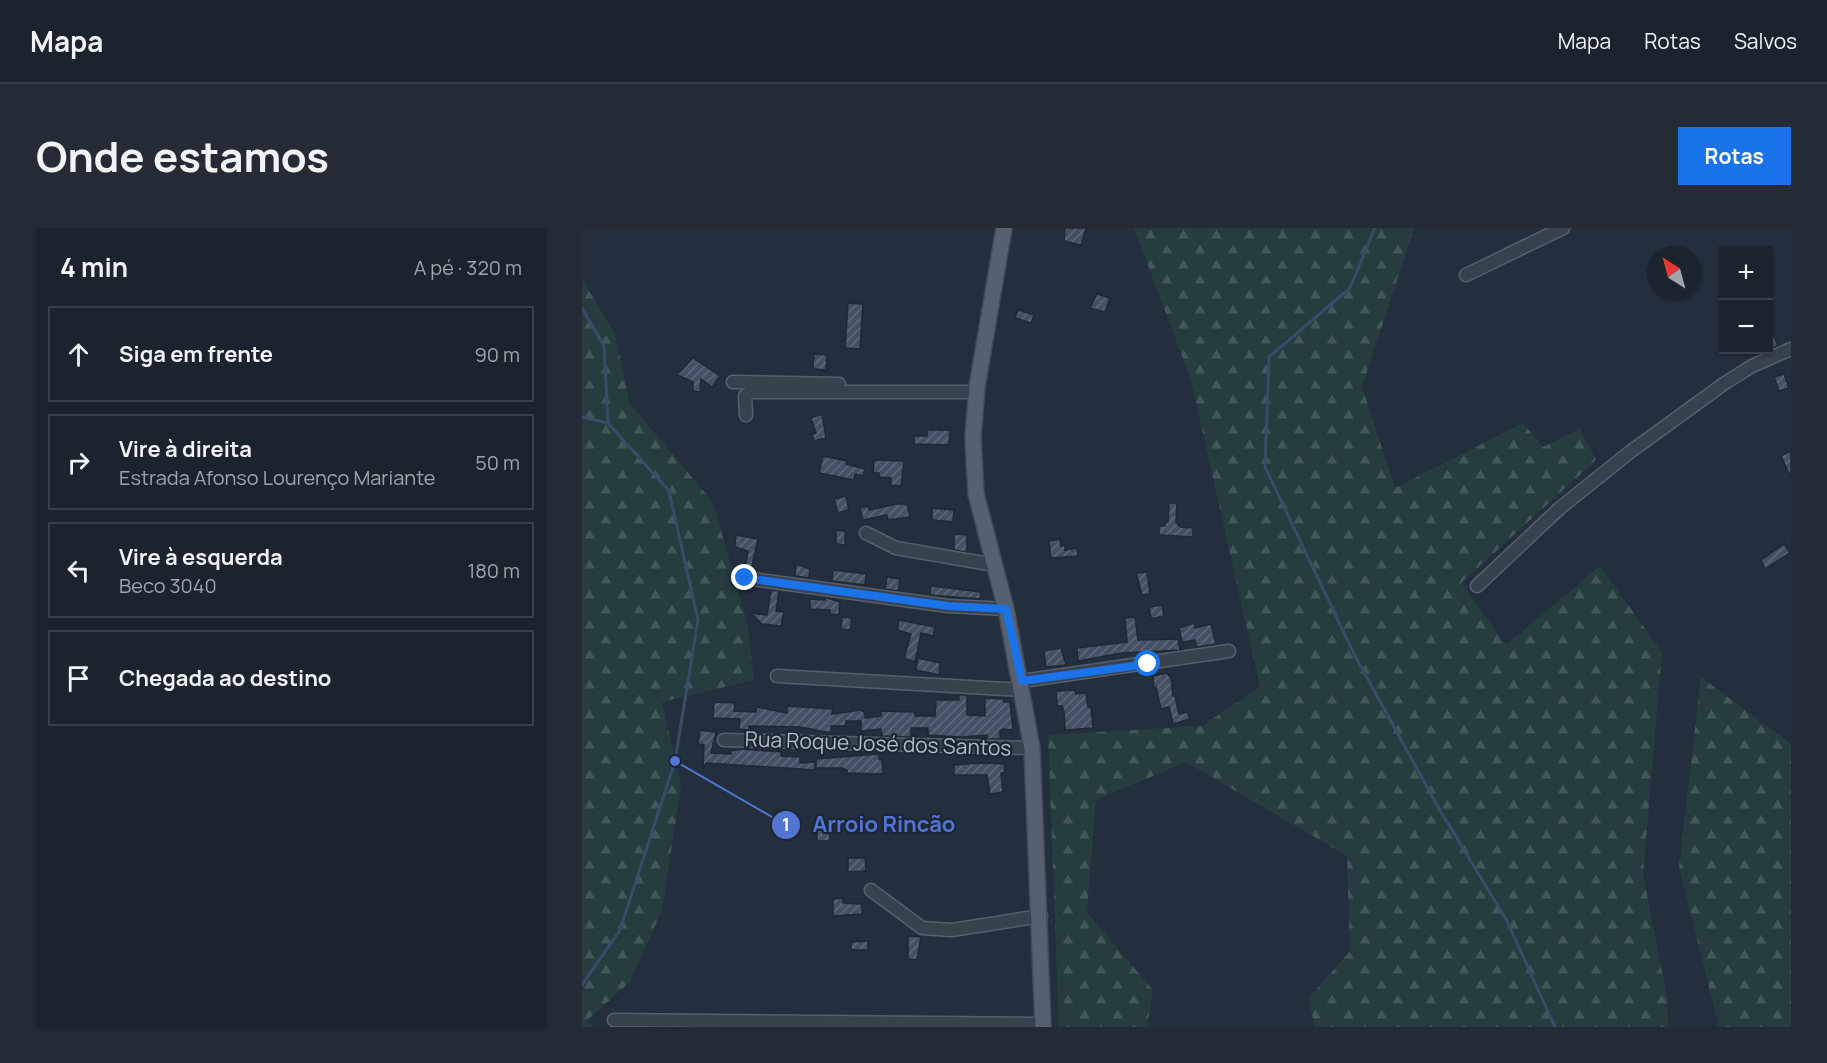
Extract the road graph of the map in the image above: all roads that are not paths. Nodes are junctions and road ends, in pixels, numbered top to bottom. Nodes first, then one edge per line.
1 (1004, 228) edge
2 (1563, 228) edge
3 (1466, 275) dead end
4 (1791, 349) edge
5 (733, 382) dead end
6 (976, 390) junction
7 (746, 415) dead end
8 (866, 533) dead end
9 (995, 566) junction
10 (745, 578) dead end
11 (1477, 586) dead end
12 (1006, 609) junction
13 (1229, 651) dead end
14 (777, 676) dead end
15 (1022, 686) junction
16 (724, 740) dead end
17 (1032, 748) junction
18 (871, 890) dead end
19 (1041, 916) junction
20 (614, 1020) dead end
21 (1043, 1025) edge

1 - 6 main road
2 - 3 street
4 - 11 street
5 - 6 street
6 - 7 street
6 - 9 main road
8 - 9 street
9 - 12 main road
10 - 12 street
12 - 15 main road
13 - 15 street
14 - 15 street
15 - 17 main road
16 - 17 street, Rua Roque José dos Santos
17 - 19 main road
18 - 19 street
19 - 21 main road
20 - 21 street

